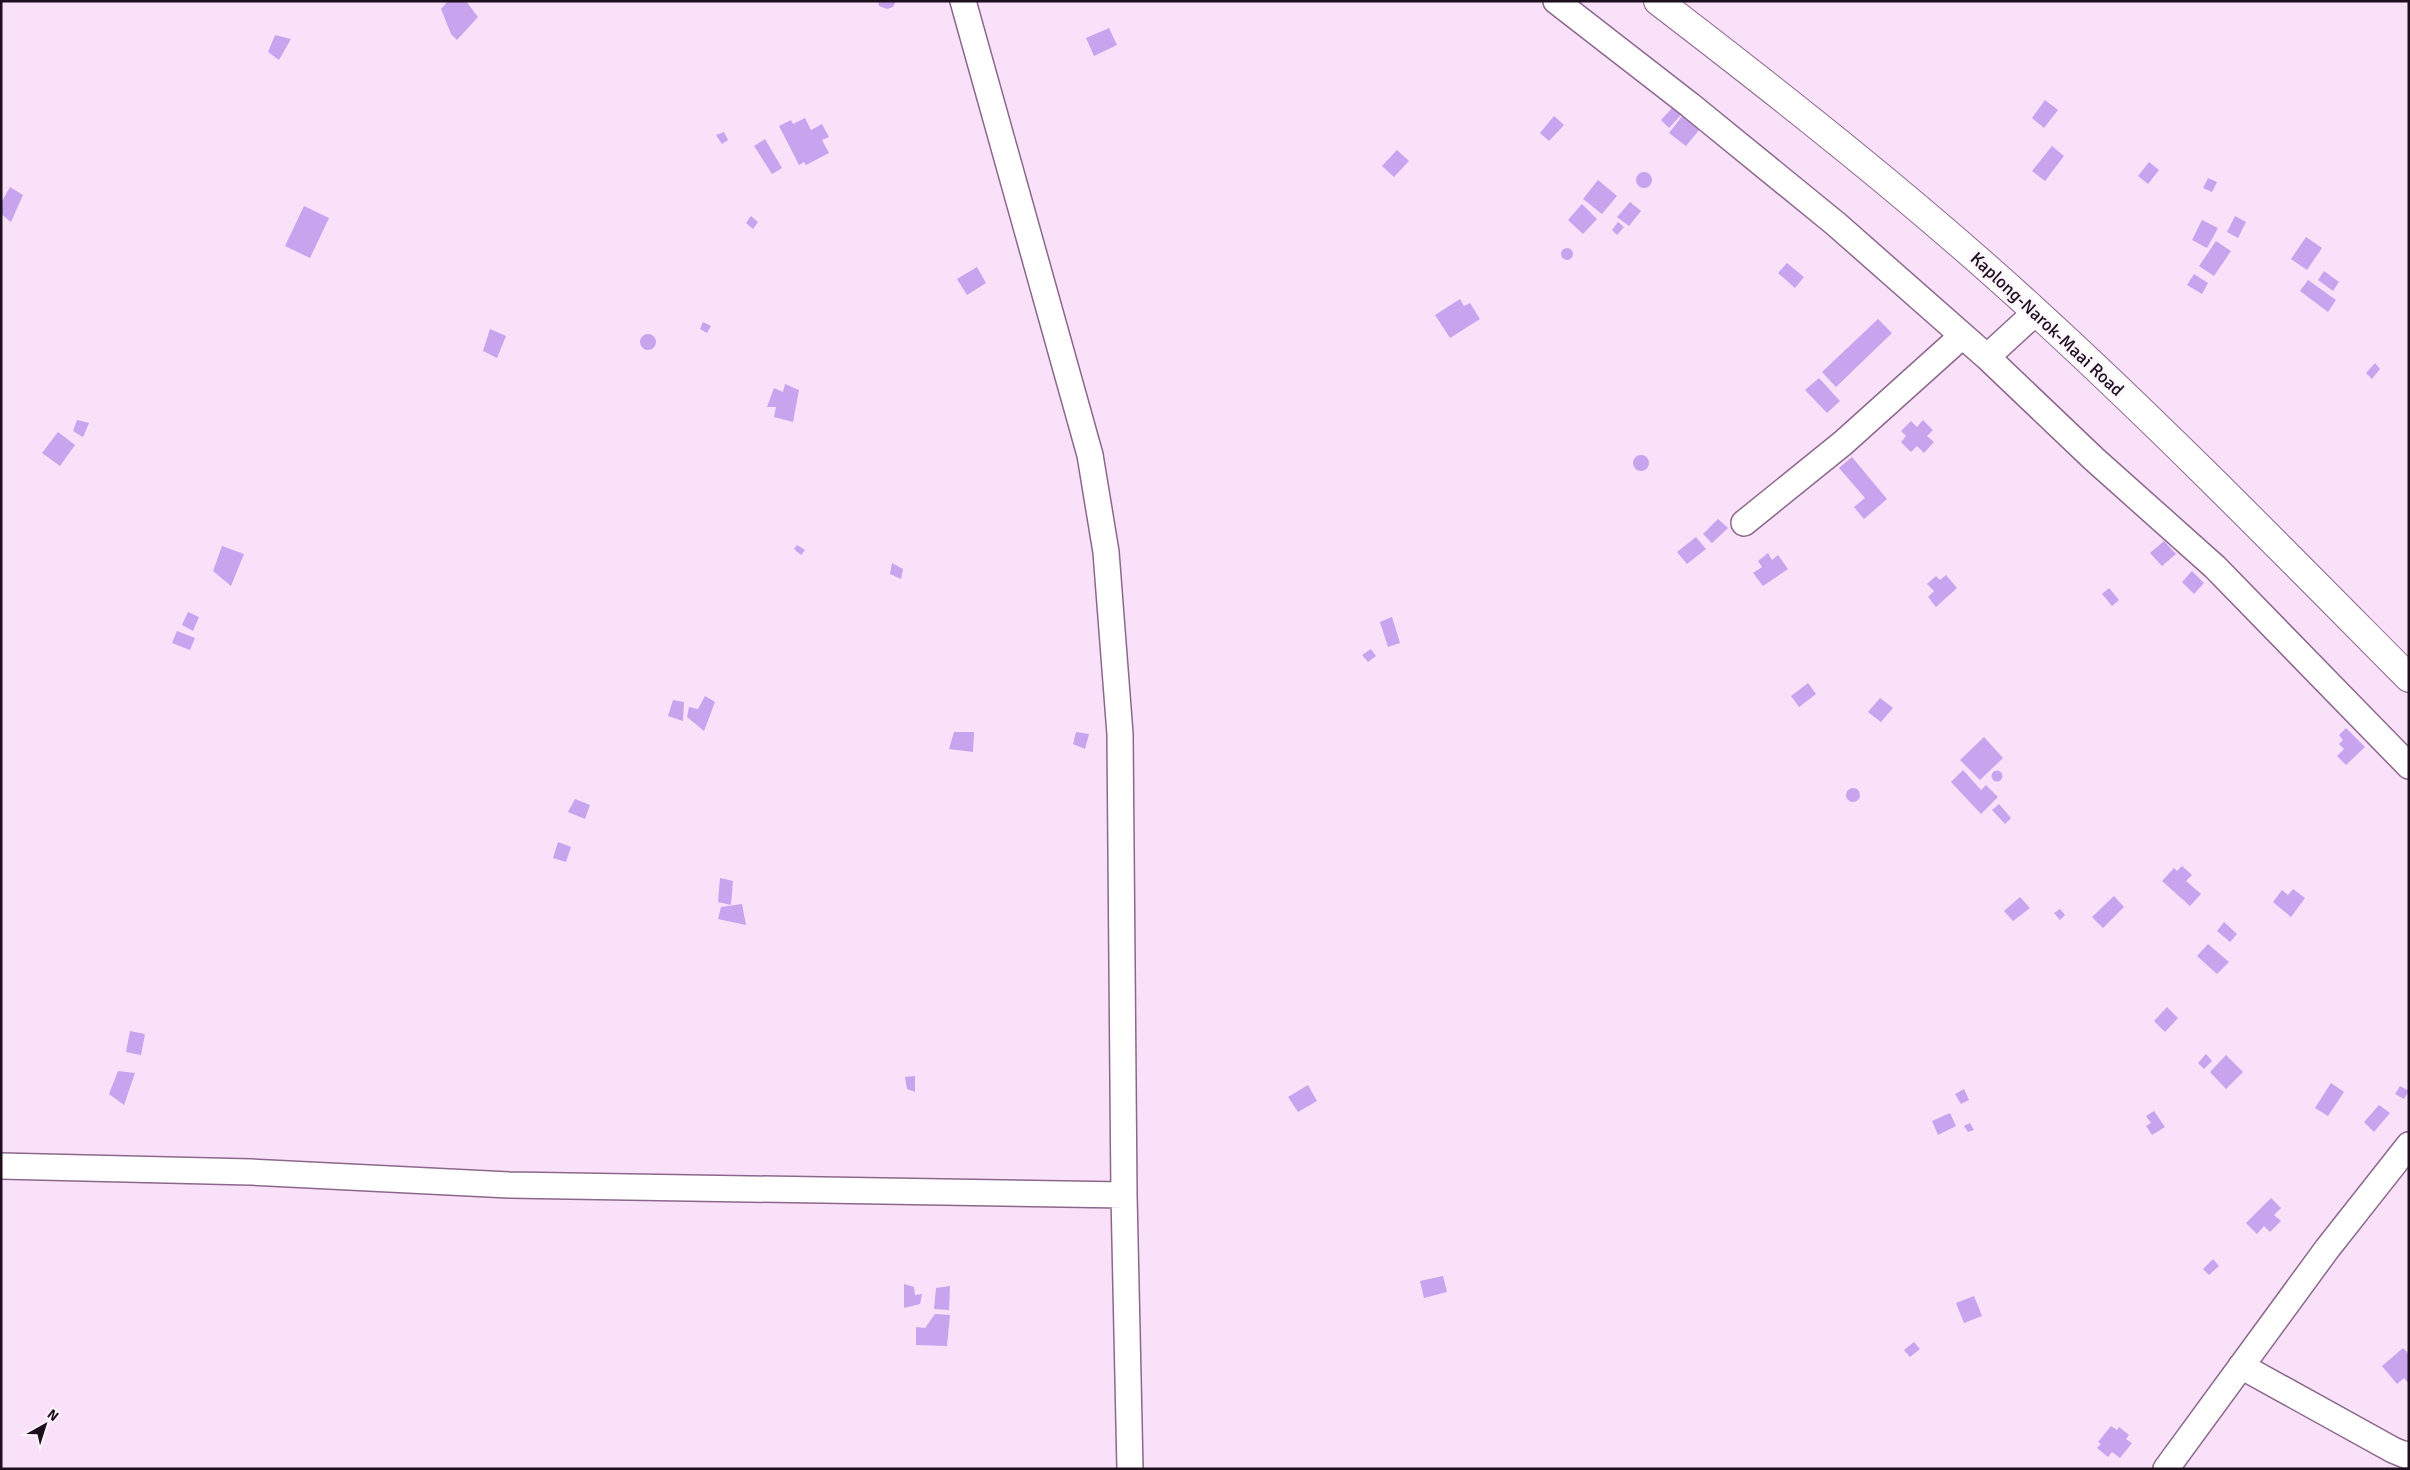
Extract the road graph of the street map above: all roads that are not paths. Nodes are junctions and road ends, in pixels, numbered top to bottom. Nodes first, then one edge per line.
1 (963, 1) edge
2 (1556, 1) edge
3 (1658, 1) edge
4 (2036, 312) junction
5 (1962, 336) junction
6 (1987, 357) junction
7 (1744, 523) dead end
8 (2409, 678) edge
9 (2409, 766) edge
10 (2409, 1145) edge
11 (1, 1166) edge
12 (1124, 1195) junction
13 (2240, 1366) junction
14 (2409, 1454) edge
15 (1130, 1469) edge
16 (2166, 1469) edge

1 - 12 street
2 - 5 street
3 - 4 highway, Kaplong-Narok-Maai Road
4 - 6 street
4 - 8 highway, Kaplong-Narok-Maai Road
5 - 6 street
5 - 7 street
6 - 9 street
10 - 13 street
11 - 12 street
12 - 15 street
13 - 14 street
13 - 16 street

